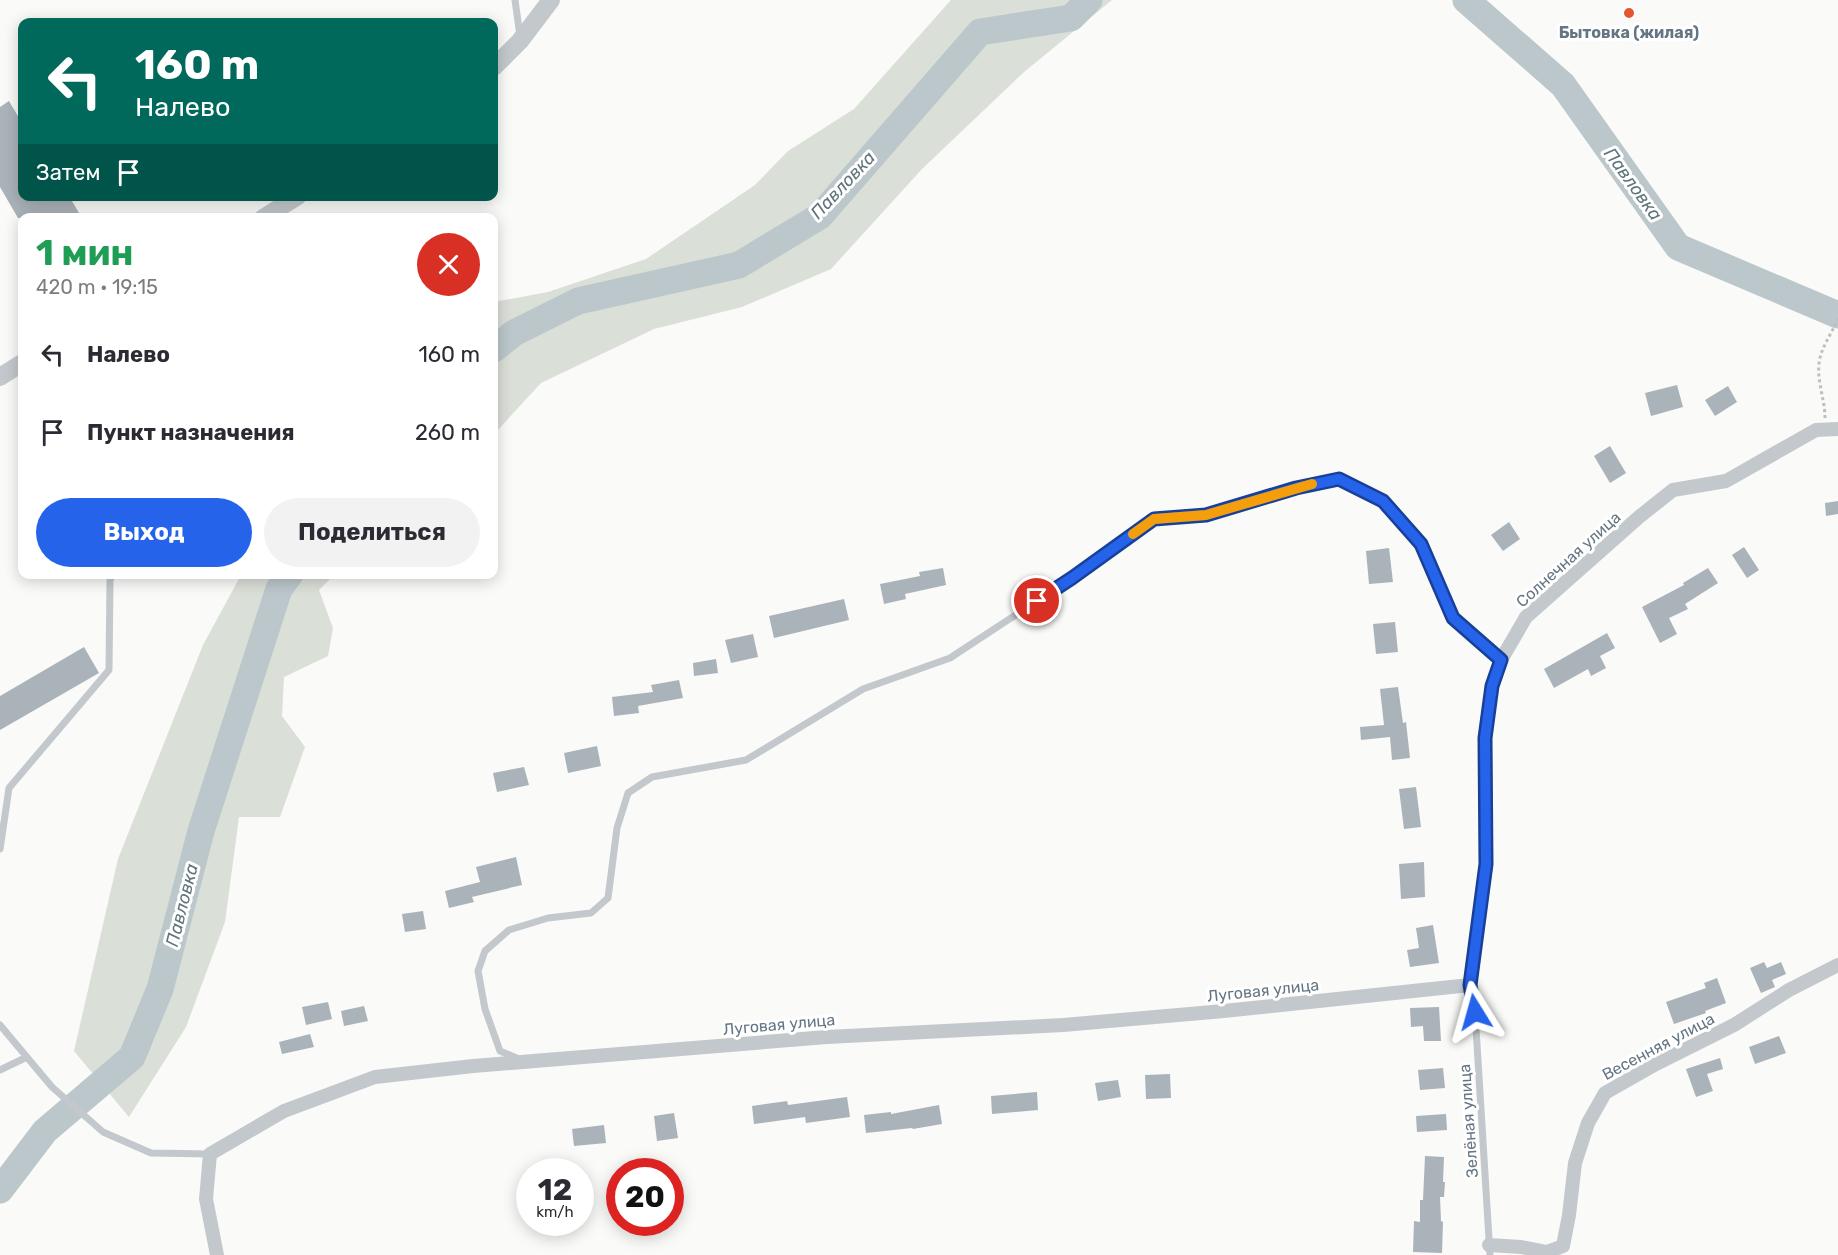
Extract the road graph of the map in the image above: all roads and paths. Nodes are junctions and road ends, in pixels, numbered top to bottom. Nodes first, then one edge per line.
1 (515, 0) edge
2 (551, 0) edge
3 (520, 41) junction
4 (498, 63) edge
5 (289, 201) edge
6 (271, 213) edge
7 (1838, 319) edge
8 (18, 366) edge
9 (0, 377) edge
10 (1831, 430) edge
11 (110, 579) edge
12 (1501, 660) junction
13 (0, 849) edge
14 (1838, 964) edge
15 (1470, 985) junction
16 (0, 1025) edge
17 (27, 1057) junction
18 (527, 1062) junction
19 (0, 1070) edge
20 (210, 1154) junction
21 (1490, 1250) edge
22 (217, 1255) edge

1 - 3 lane
2 - 3 street
3 - 4 street
5 - 6 street
7 - 10 path
8 - 9 street
10 - 12 street, Солнечная улица
11 - 13 lane
12 - 15 street, Солнечная улица
12 - 18 lane
14 - 21 street, Весенняя улица
15 - 18 street, Луговая улица
15 - 21 lane, Зелёная улица
16 - 17 lane
17 - 19 lane
17 - 20 lane
18 - 20 street, Луговая улица
20 - 22 street

